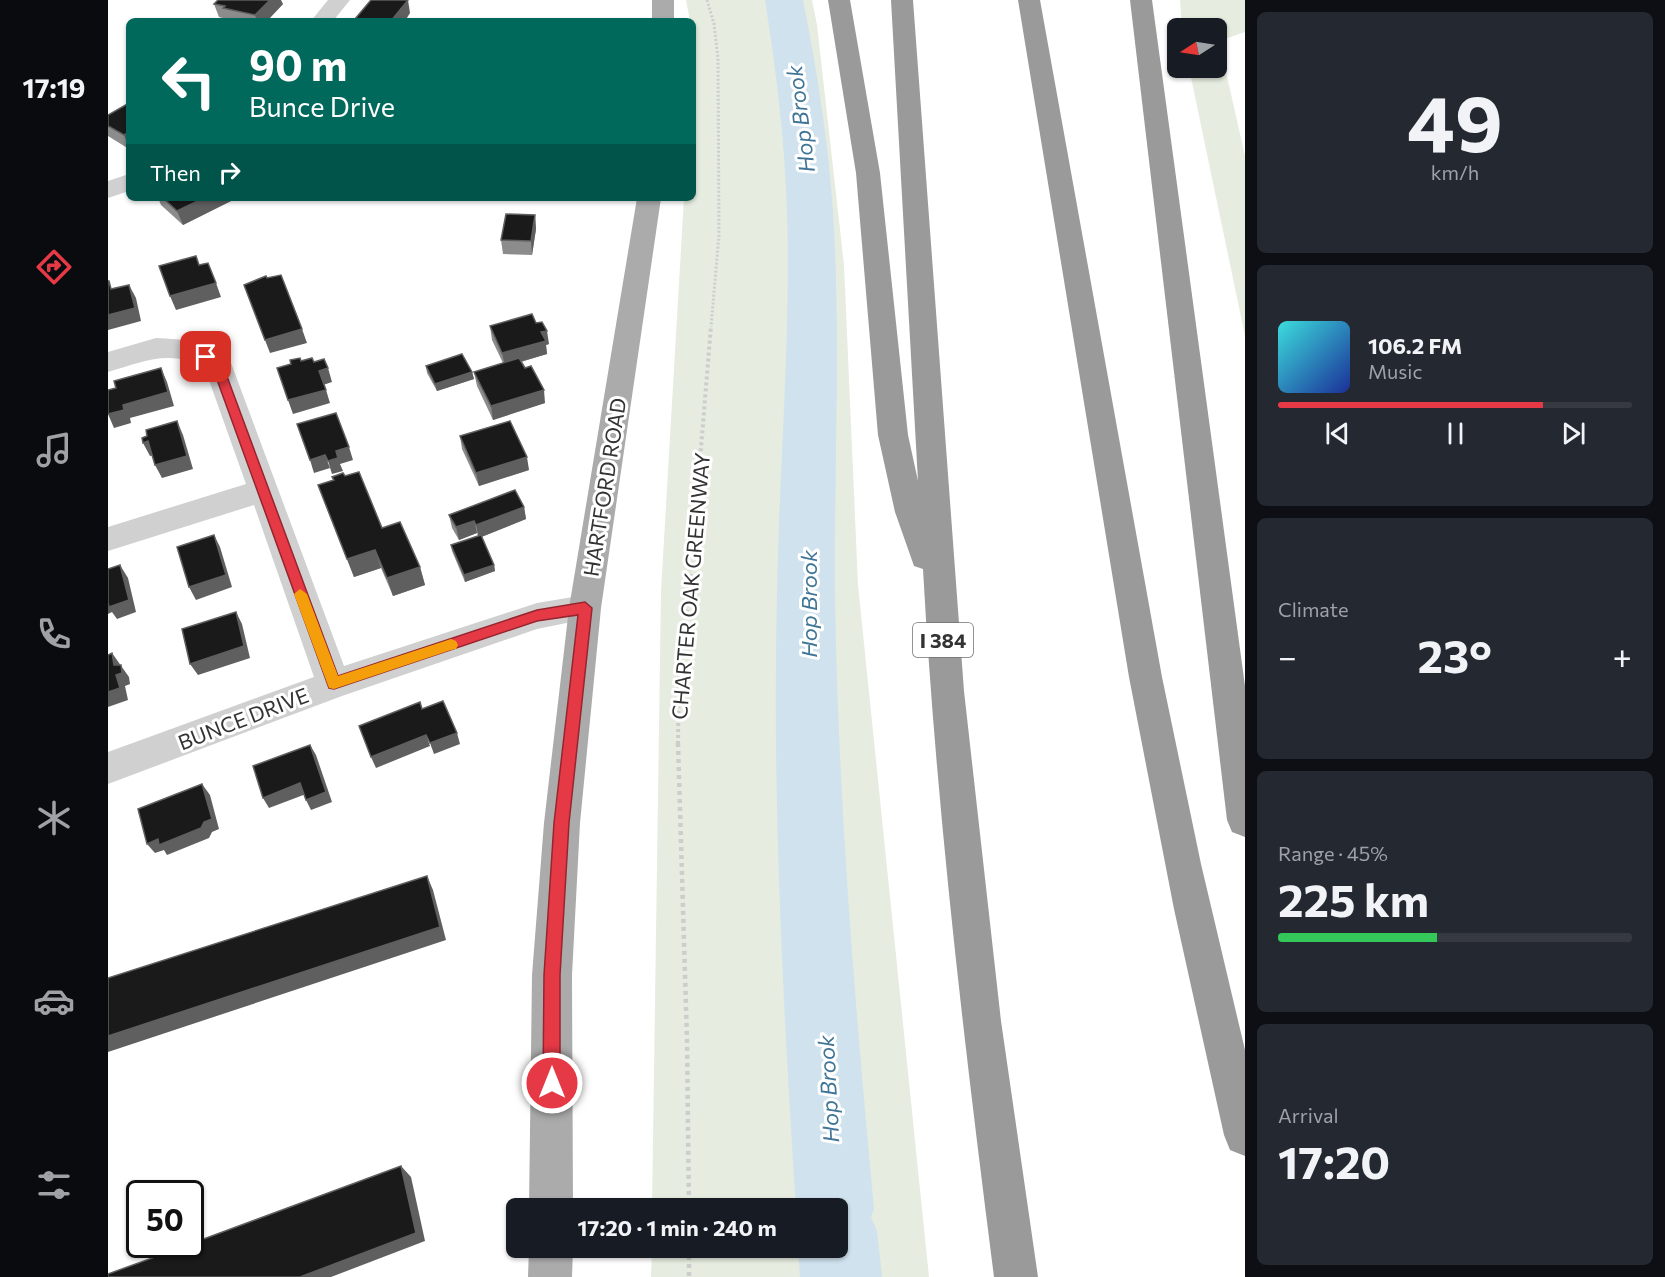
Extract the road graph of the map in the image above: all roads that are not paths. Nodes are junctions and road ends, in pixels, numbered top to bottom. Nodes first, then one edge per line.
1 (339, 0) edge
2 (663, 0) edge
3 (839, 0) edge
4 (902, 0) edge
5 (1029, 0) edge
6 (1141, 0) edge
7 (324, 18) edge
8 (663, 18) edge
9 (126, 183) edge
10 (108, 190) edge
11 (649, 201) edge
12 (108, 362) edge
13 (262, 491) junction
14 (108, 539) edge
15 (939, 595) junction
16 (585, 608) junction
17 (334, 684) junction
18 (108, 768) edge
19 (1245, 820) edge
20 (1245, 1135) edge
21 (551, 1198) edge
22 (551, 1258) edge
23 (550, 1277) edge
24 (1016, 1277) edge

1 - 7 street
2 - 8 main road
3 - 15 highway
4 - 15 highway, I 384
5 - 20 highway
6 - 19 highway
9 - 10 street
11 - 16 main road, HARTFORD ROAD
12 - 13 street
13 - 14 street
13 - 17 street
15 - 24 highway, I 384
16 - 17 street, BUNCE DRIVE
16 - 21 main road, HARTFORD ROAD
17 - 18 street, BUNCE DRIVE
22 - 23 main road

